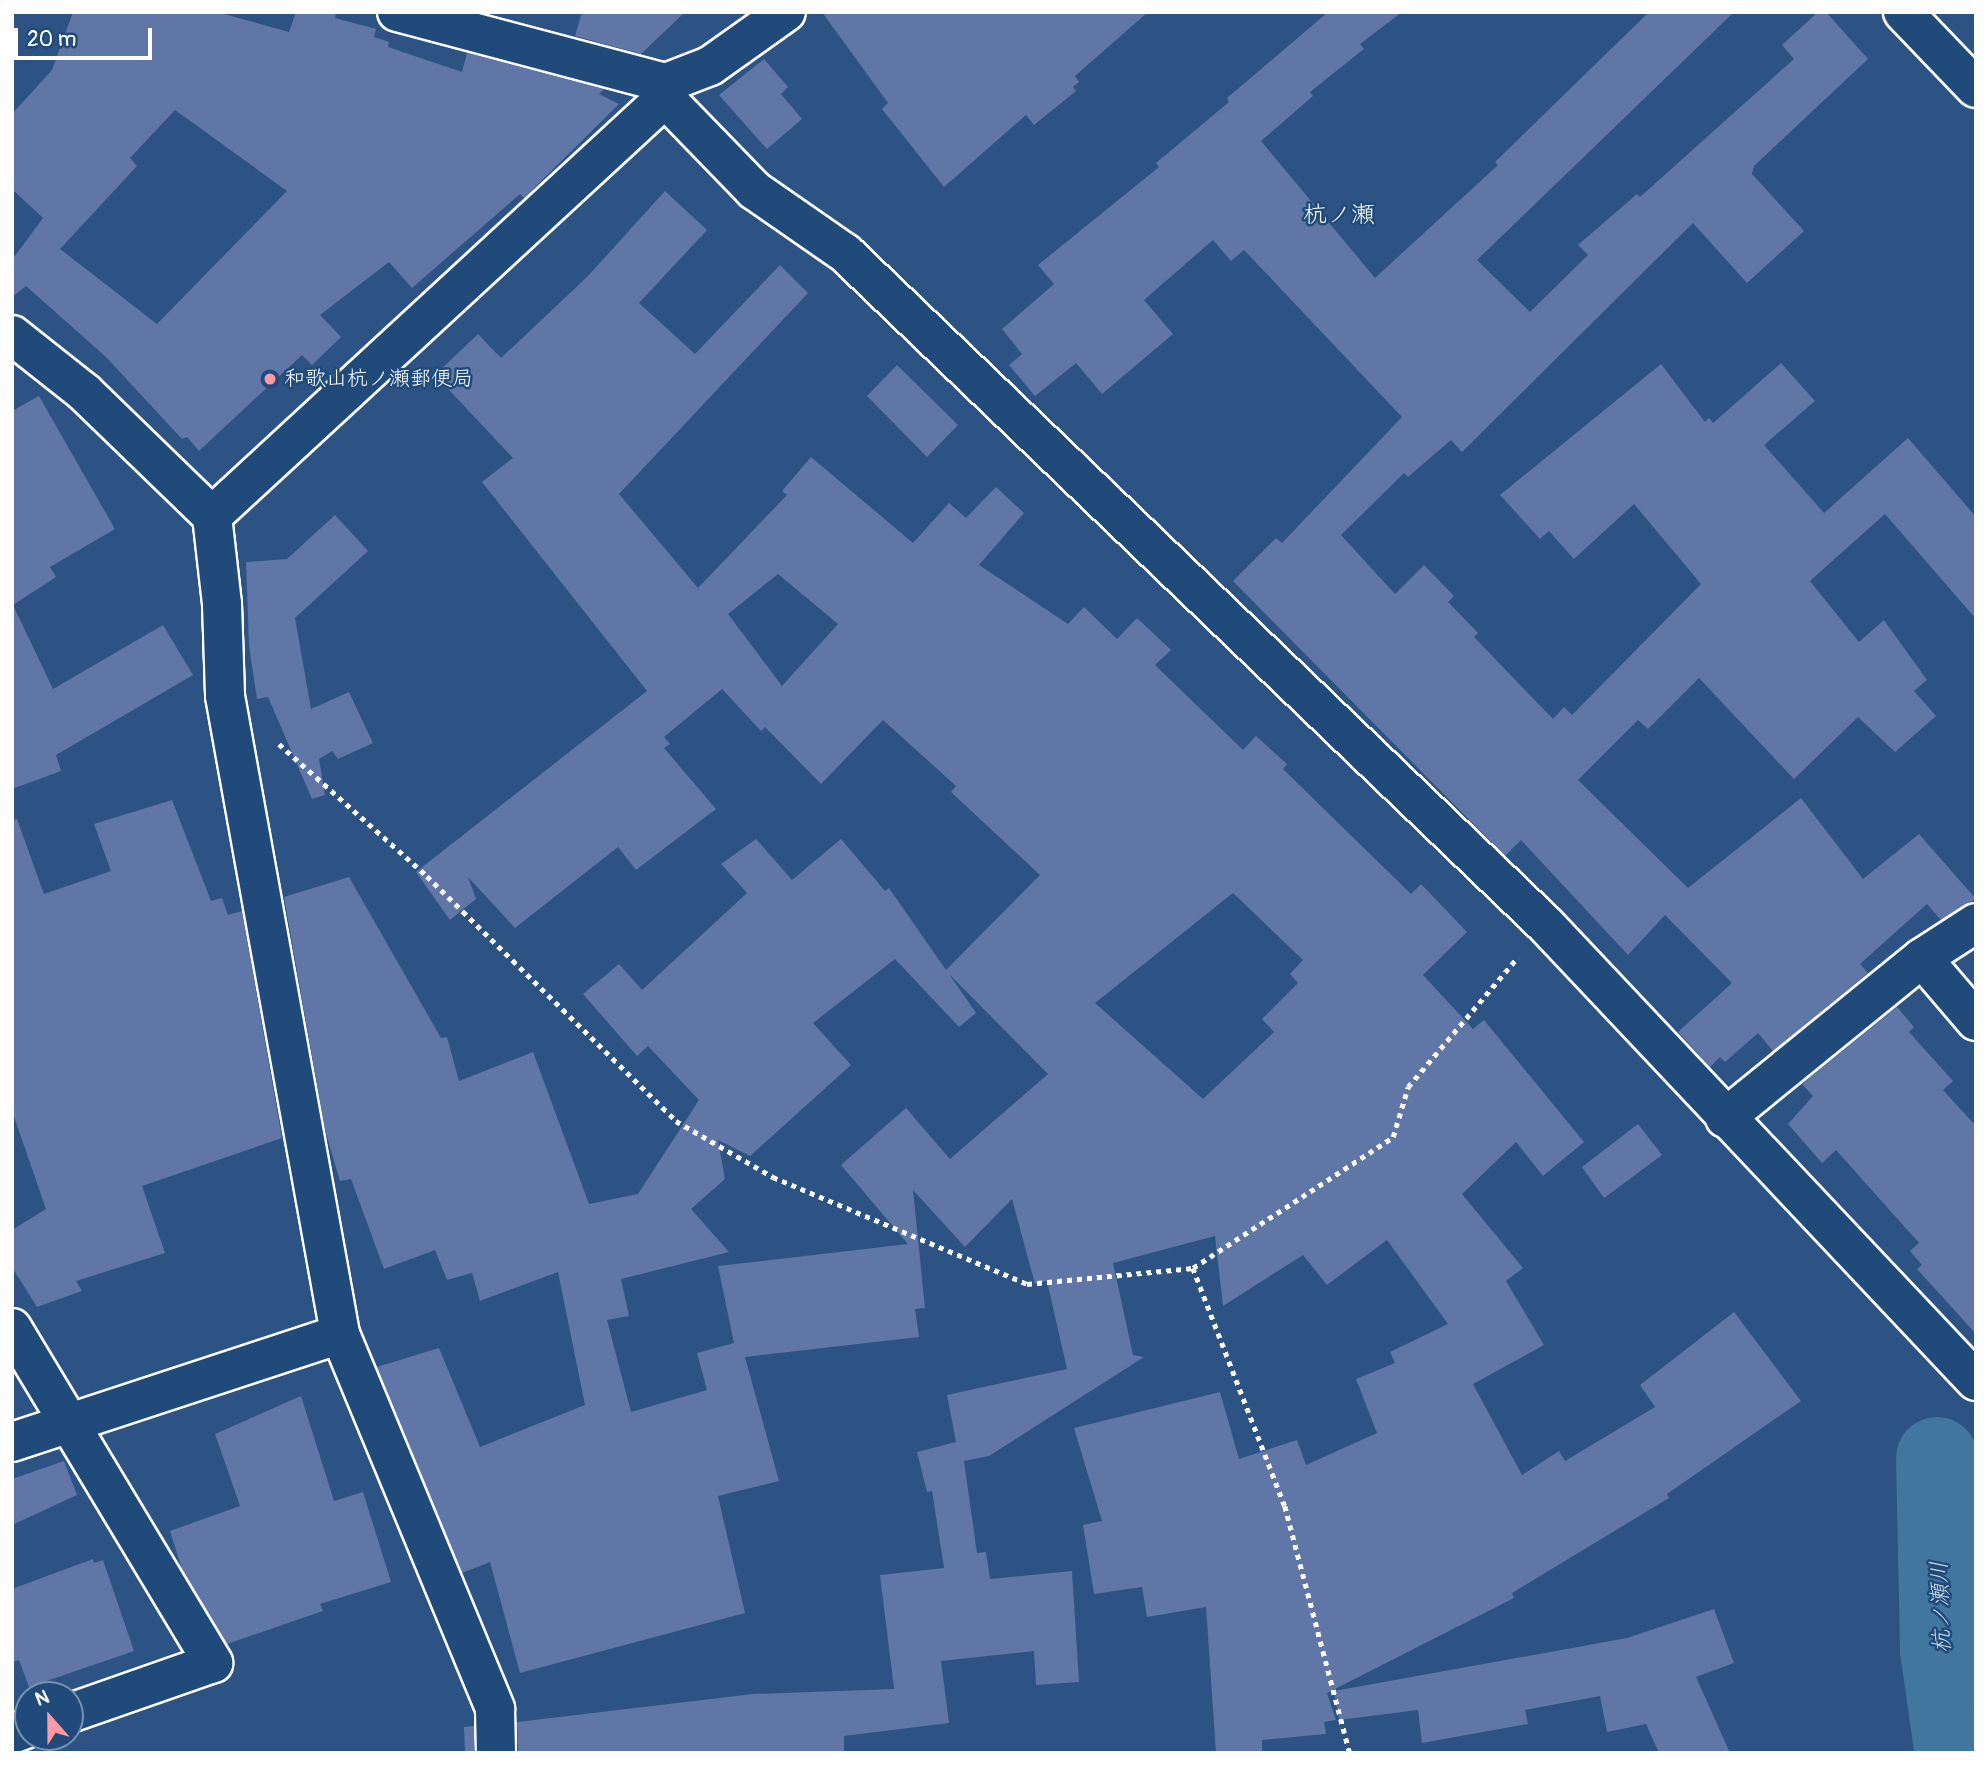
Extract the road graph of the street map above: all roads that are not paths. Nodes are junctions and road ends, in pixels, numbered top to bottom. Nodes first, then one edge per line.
1 (397, 12) edge
2 (1903, 12) edge
3 (762, 19) edge
4 (1976, 88) edge
5 (665, 91) junction
6 (12, 335) edge
7 (212, 516) junction
8 (1976, 923) edge
9 (1922, 958) junction
10 (1976, 1021) edge
11 (1725, 1118) junction
12 (12, 1328) edge
13 (340, 1334) junction
14 (1968, 1359) edge
15 (69, 1423) junction
16 (12, 1441) edge
17 (84, 1708) edge
18 (496, 1753) edge

1 - 5 street
2 - 4 street
3 - 5 street
5 - 7 street
5 - 11 street
6 - 7 street
7 - 13 street
8 - 9 street
9 - 10 street
9 - 11 street
11 - 14 street
12 - 15 street
13 - 15 street
13 - 18 street
15 - 16 street
15 - 17 street

